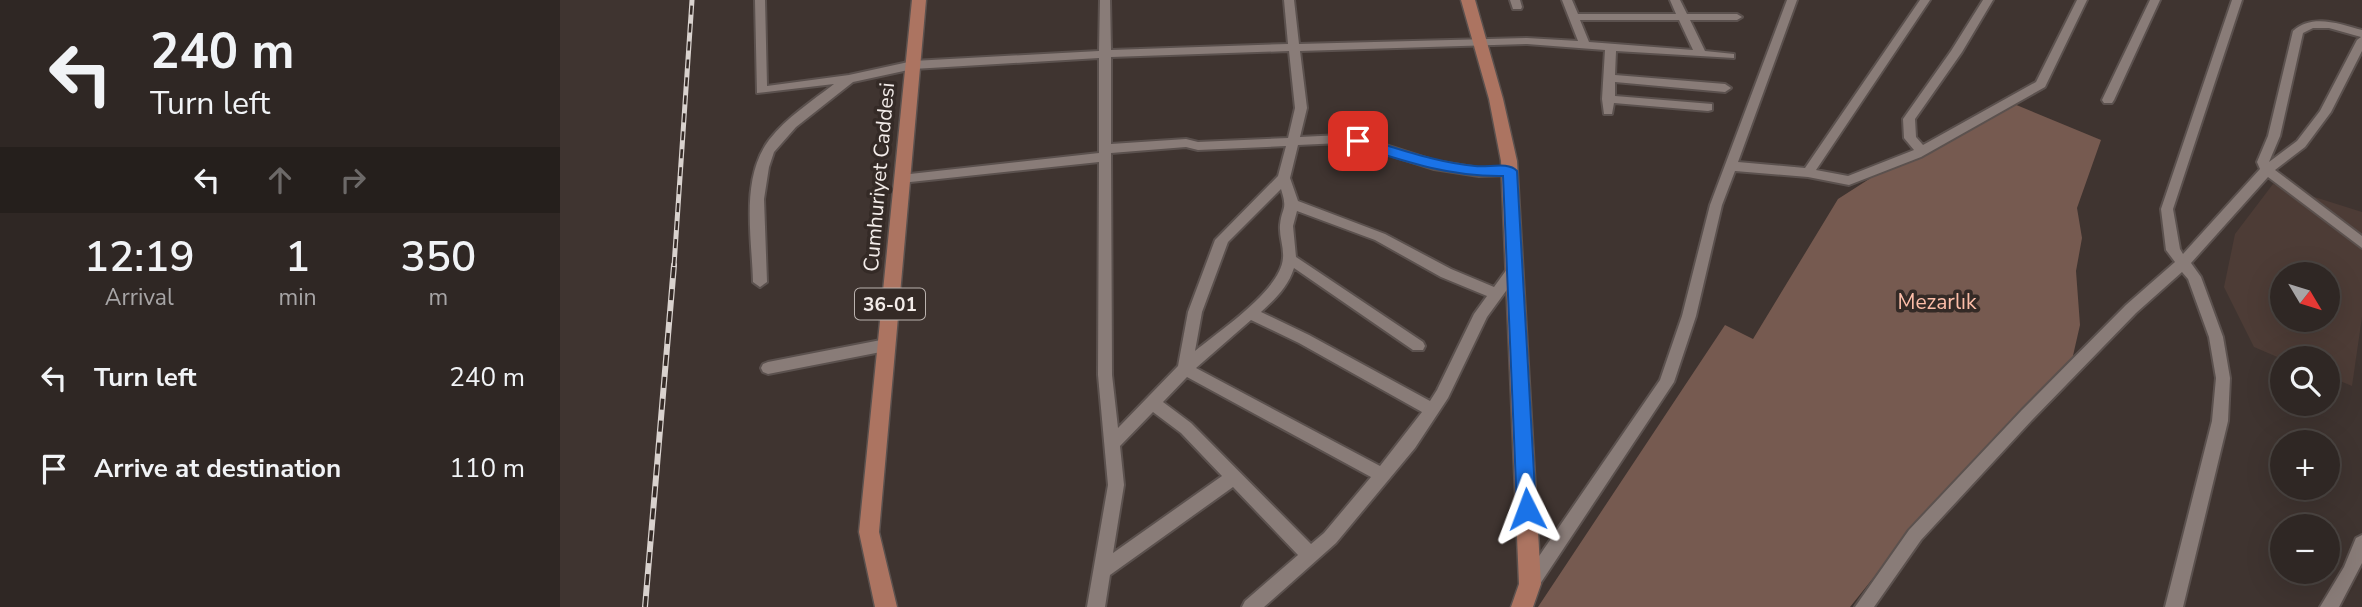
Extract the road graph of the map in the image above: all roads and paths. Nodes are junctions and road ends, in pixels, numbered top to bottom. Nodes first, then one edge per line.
1 (760, 0) edge
2 (919, 0) edge
3 (1105, 0) edge
4 (1289, 0) edge
5 (1468, 0) edge
6 (1567, 0) edge
7 (1675, 0) edge
8 (1792, 0) edge
9 (1925, 0) edge
10 (1988, 0) edge
11 (2082, 0) edge
12 (2155, 0) edge
13 (2237, 0) edge
14 (1573, 17) junction
15 (1737, 17) dead end
16 (1684, 18) junction
17 (2362, 34) edge
18 (2362, 40) edge
19 (1480, 42) junction
20 (1585, 45) junction
21 (1611, 47) junction
22 (1293, 49) junction
23 (1105, 54) junction
24 (1701, 54) junction
25 (1730, 56) dead end
26 (913, 65) junction
27 (1609, 78) junction
28 (849, 79) junction
29 (1725, 88) dead end
30 (2108, 100) dead end
31 (1708, 107) dead end
32 (1293, 142) junction
33 (1922, 151) junction
34 (1105, 153) junction
35 (1730, 166) junction
36 (2267, 170) junction
37 (1510, 171) junction
38 (1808, 173) junction
39 (1284, 177) junction
40 (901, 179) junction
41 (1292, 204) junction
42 (2362, 243) edge
43 (1290, 258) junction
44 (2183, 263) junction
45 (1515, 269) junction
46 (760, 282) dead end
47 (1496, 294) junction
48 (1250, 313) junction
49 (886, 345) junction
50 (1418, 346) dead end
51 (768, 368) dead end
52 (1185, 369) junction
53 (1153, 402) junction
54 (1432, 410) junction
55 (1114, 442) junction
56 (1382, 475) junction
57 (1234, 477) junction
58 (2362, 543) edge
59 (1310, 555) junction
60 (1102, 571) junction
61 (1530, 584) junction
62 (883, 606) edge
63 (1096, 607) edge
64 (1251, 607) edge
65 (1522, 607) edge
66 (1864, 607) edge
67 (2175, 607) edge
68 (2329, 607) edge

1 - 28 street
2 - 26 main road, Cumhuriyet Caddesi / 36-01
3 - 23 street
4 - 22 street
5 - 19 main road
6 - 14 street
7 - 16 street
8 - 35 street
9 - 38 street
10 - 33 street
11 - 33 street
12 - 30 street
13 - 44 street
14 - 16 street
14 - 20 street
15 - 16 street
16 - 24 street
17 - 36 street
18 - 36 street
19 - 20 street
19 - 22 street
19 - 37 main road
20 - 21 street
21 - 24 street
21 - 27 street
22 - 23 street
22 - 32 street
23 - 26 street
23 - 34 street
24 - 25 street
26 - 28 street
26 - 40 main road, Cumhuriyet Caddesi / 36-01
27 - 29 street
27 - 31 street
28 - 46 street
32 - 34 street
32 - 37 street
32 - 39 street
33 - 38 street
34 - 40 street
34 - 55 street
35 - 38 street
35 - 61 street
36 - 42 street
36 - 44 street
37 - 45 main road
39 - 41 street
39 - 52 street
40 - 49 main road, Cumhuriyet Caddesi / 36-01
41 - 43 street
41 - 47 street
43 - 48 street
43 - 50 street
44 - 66 street
44 - 67 street
45 - 47 street
45 - 61 main road
47 - 54 street
48 - 52 street
48 - 54 street
49 - 51 street
49 - 62 main road, Cumhuriyet Caddesi / 36-01
52 - 53 street
52 - 56 street
53 - 55 street
53 - 57 street
54 - 56 street
55 - 60 street
56 - 59 street
57 - 59 street
57 - 60 street
58 - 68 street
59 - 64 street
60 - 63 street
61 - 65 main road

